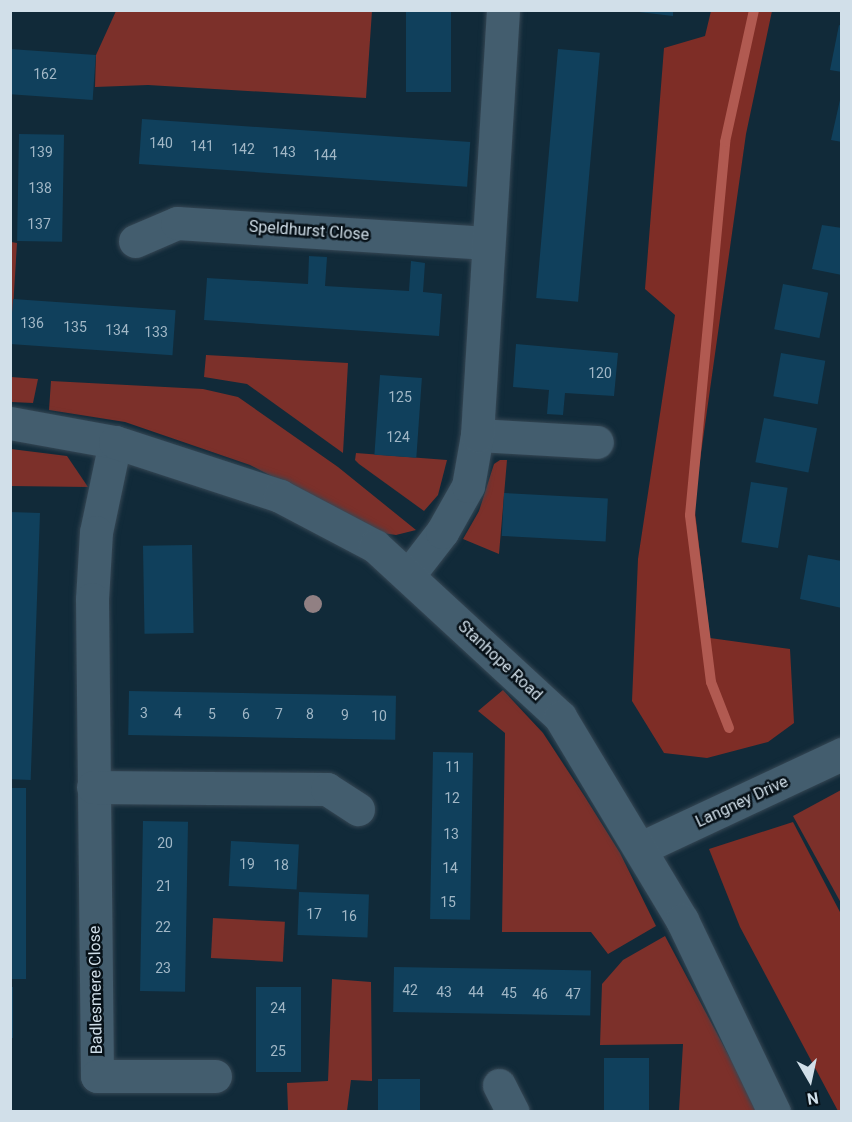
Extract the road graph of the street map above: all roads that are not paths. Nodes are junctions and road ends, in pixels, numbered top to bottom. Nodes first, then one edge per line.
1 (503, 10) edge
2 (135, 241) dead end
3 (487, 243) junction
4 (18, 430) edge
5 (477, 435) junction
6 (115, 442) junction
7 (597, 442) dead end
8 (408, 576) junction
9 (842, 754) edge
10 (93, 787) junction
11 (358, 810) dead end
12 (641, 848) junction
13 (214, 1076) dead end
14 (774, 1112) edge

1 - 3 street
2 - 3 street, Speldhurst Close
3 - 5 street
4 - 6 street, Stanhope Road
5 - 7 street
5 - 8 street
6 - 8 street, Stanhope Road
6 - 10 street, Badlesmere Close
8 - 12 street, Stanhope Road
9 - 12 street, Langney Drive
10 - 11 street
10 - 13 street, Badlesmere Close
12 - 14 street, Stanhope Road

